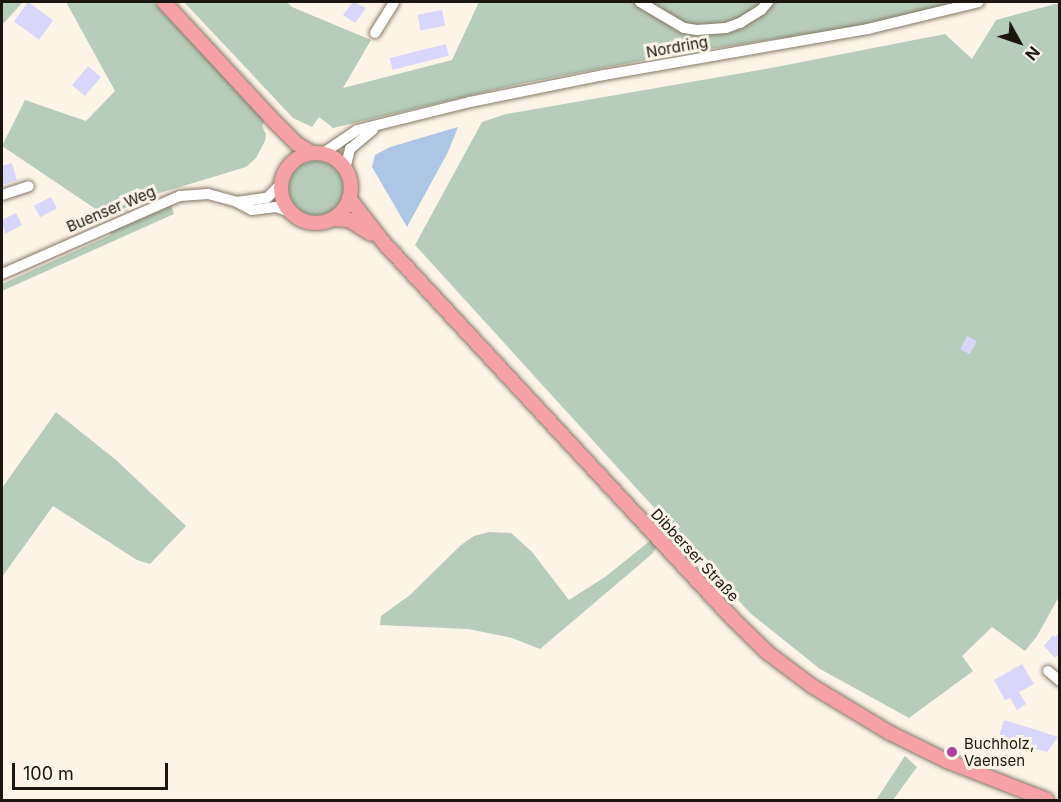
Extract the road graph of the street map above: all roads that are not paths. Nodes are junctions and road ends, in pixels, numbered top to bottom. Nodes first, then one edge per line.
1 (164, 2) edge
2 (394, 2) edge
3 (640, 2) edge
4 (768, 2) edge
5 (979, 2) edge
6 (375, 33) dead end
7 (272, 119) junction
8 (382, 125) junction
9 (317, 154) junction
10 (289, 166) junction
11 (345, 169) junction
12 (281, 184) junction
13 (29, 186) dead end
14 (2, 195) edge
15 (349, 198) junction
16 (237, 202) junction
17 (290, 212) junction
18 (332, 219) junction
19 (385, 244) junction
20 (2, 274) edge
21 (1048, 671) dead end
22 (1059, 681) edge
23 (1047, 801) edge

1 - 7 main road
2 - 6 street
3 - 4 street
5 - 8 street, Nordring
7 - 9 main road
7 - 10 main road
8 - 9 street, Nordring
8 - 11 street, Nordring
9 - 10 main road
9 - 11 main road
10 - 12 main road
11 - 15 main road
12 - 16 street, Buenser Weg
12 - 17 main road
13 - 14 street
15 - 18 main road
15 - 19 main road, Dibberser Straße
16 - 17 street, Buenser Weg
16 - 20 street, Buenser Weg
17 - 18 main road
18 - 19 main road, Dibberser Straße
19 - 23 main road, Dibberser Straße
21 - 22 street

